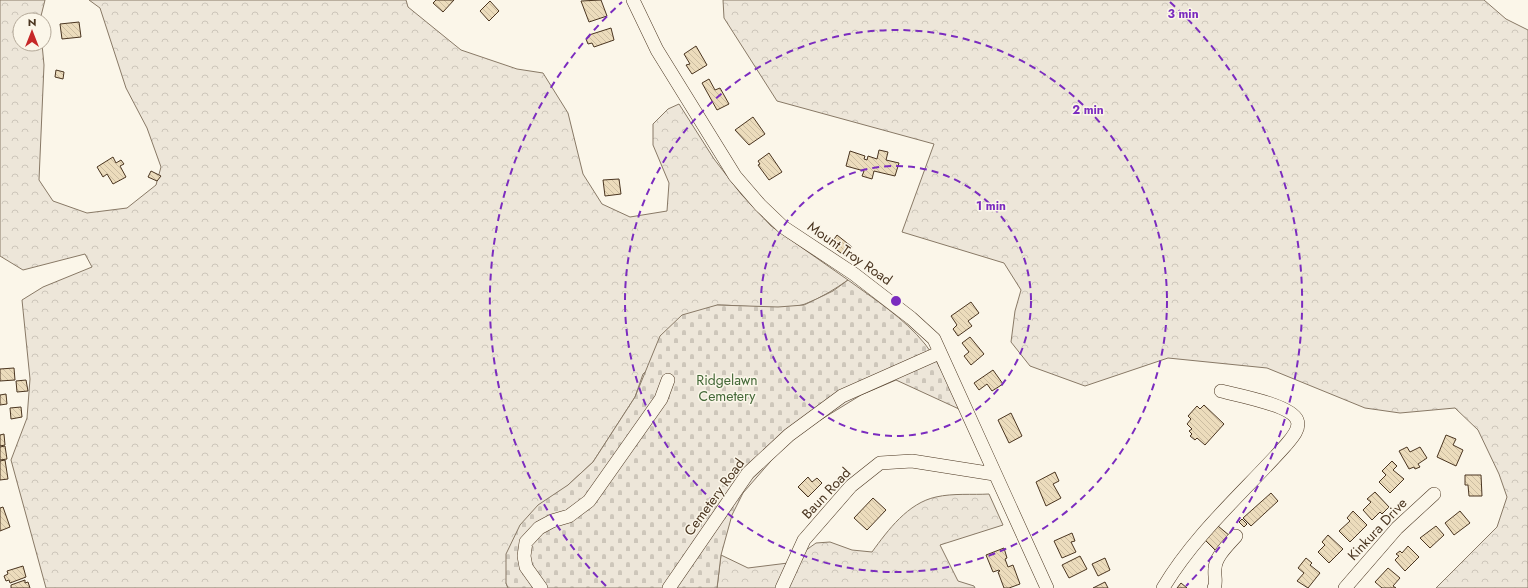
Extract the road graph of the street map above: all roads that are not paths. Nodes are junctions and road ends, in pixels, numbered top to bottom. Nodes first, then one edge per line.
1 (633, 0) edge
2 (939, 353) junction
3 (668, 380) dead end
4 (1222, 391) dead end
5 (994, 474) junction
6 (1434, 494) dead end
7 (1236, 536) dead end
8 (541, 588) edge
9 (669, 588) edge
10 (782, 588) edge
11 (1046, 588) edge
12 (1163, 588) edge
13 (1214, 588) edge
14 (1345, 588) edge

1 - 2 street, Mount Troy Road
2 - 5 street, Mount Troy Road
2 - 9 street, Cemetery Road
3 - 8 street
4 - 12 street
5 - 10 street, Baun Road
5 - 11 street, Mount Troy Road
6 - 14 street, Kinkura Drive
7 - 13 street

